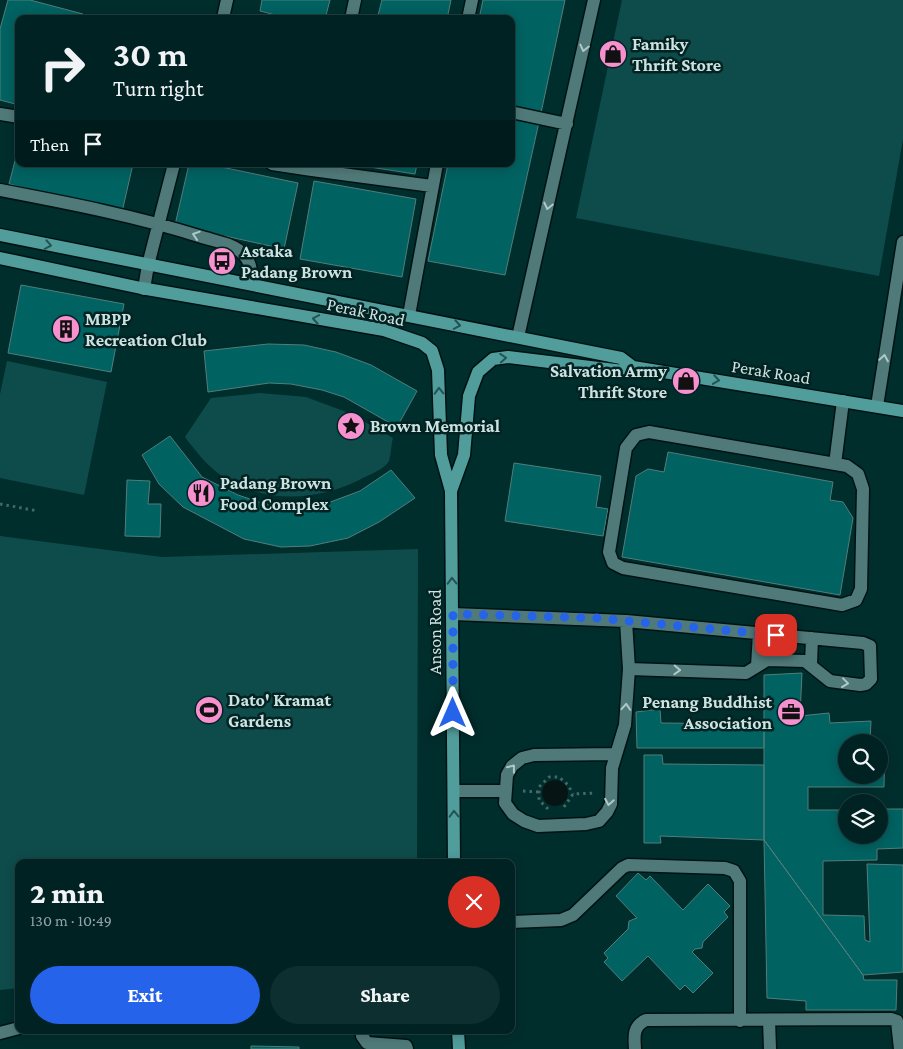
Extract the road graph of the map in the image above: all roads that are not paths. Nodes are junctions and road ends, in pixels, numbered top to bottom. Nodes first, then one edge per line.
1 (227, 0) edge
2 (355, 0) edge
3 (472, 0) edge
4 (594, 0) edge
5 (226, 15) edge
6 (351, 15) edge
7 (469, 15) edge
8 (515, 113) edge
9 (0, 114) edge
10 (15, 116) edge
11 (567, 124) junction
12 (173, 167) edge
13 (312, 167) edge
14 (436, 167) edge
15 (432, 186) junction
16 (1, 194) edge
17 (159, 223) junction
18 (0, 235) edge
19 (903, 242) edge
20 (0, 258) edge
21 (148, 265) junction
22 (251, 284) junction
23 (144, 289) junction
24 (409, 315) junction
25 (518, 337) junction
26 (633, 367) junction
27 (844, 401) junction
28 (877, 406) junction
29 (903, 411) edge
30 (835, 464) junction
31 (451, 491) junction
32 (453, 614) junction
33 (626, 621) junction
34 (759, 633) junction
35 (812, 638) junction
36 (811, 664) junction
37 (757, 666) junction
38 (628, 669) junction
39 (615, 754) junction
40 (454, 791) junction
41 (505, 791) junction
42 (454, 859) edge
43 (515, 922) edge
44 (740, 1020) junction
45 (769, 1020) junction
46 (15, 1029) edge
47 (0, 1033) edge
48 (362, 1034) edge
49 (362, 1034) edge
50 (458, 1034) edge
51 (362, 1049) edge
52 (407, 1049) edge
53 (459, 1049) edge
54 (635, 1049) edge
55 (770, 1049) edge
56 (900, 1049) edge

1 - 5 street
2 - 6 street
3 - 7 street
4 -> 11 street
8 - 11 street
9 - 10 street
11 -> 25 street
12 - 17 street
13 - 15 street
14 - 15 street
15 - 24 street
16 - 17 street
17 - 21 street
22 -> 17 street
18 -> 21 main road, Perak Road
28 -> 19 street
20 - 23 main road
21 - 22 main road, Perak Road
21 - 23 street
22 - 24 main road, Perak Road
31 -> 23 main road, Perak Road
24 -> 25 main road, Perak Road
25 - 26 main road, Perak Road
26 -> 27 main road, Perak Road
31 -> 26 main road, Perak Road
27 - 28 main road, Perak Road
27 - 30 street
28 - 29 main road, Perak Road
30 - 30 street
32 -> 31 main road, Anson Road
32 - 33 street
32 - 40 main road, Anson Road
33 - 34 street
33 - 38 street
34 - 35 street
34 - 37 street
35 - 36 street
36 -> 35 street
36 - 37 street
38 -> 37 street
39 -> 38 street
41 -> 39 street
39 -> 41 street
40 - 41 street
42 -> 40 main road, Anson Road
43 - 44 street
44 - 45 street
44 - 54 street
45 - 55 street
45 - 56 street
46 - 47 street
48 - 51 street
49 - 52 street
50 - 53 main road

